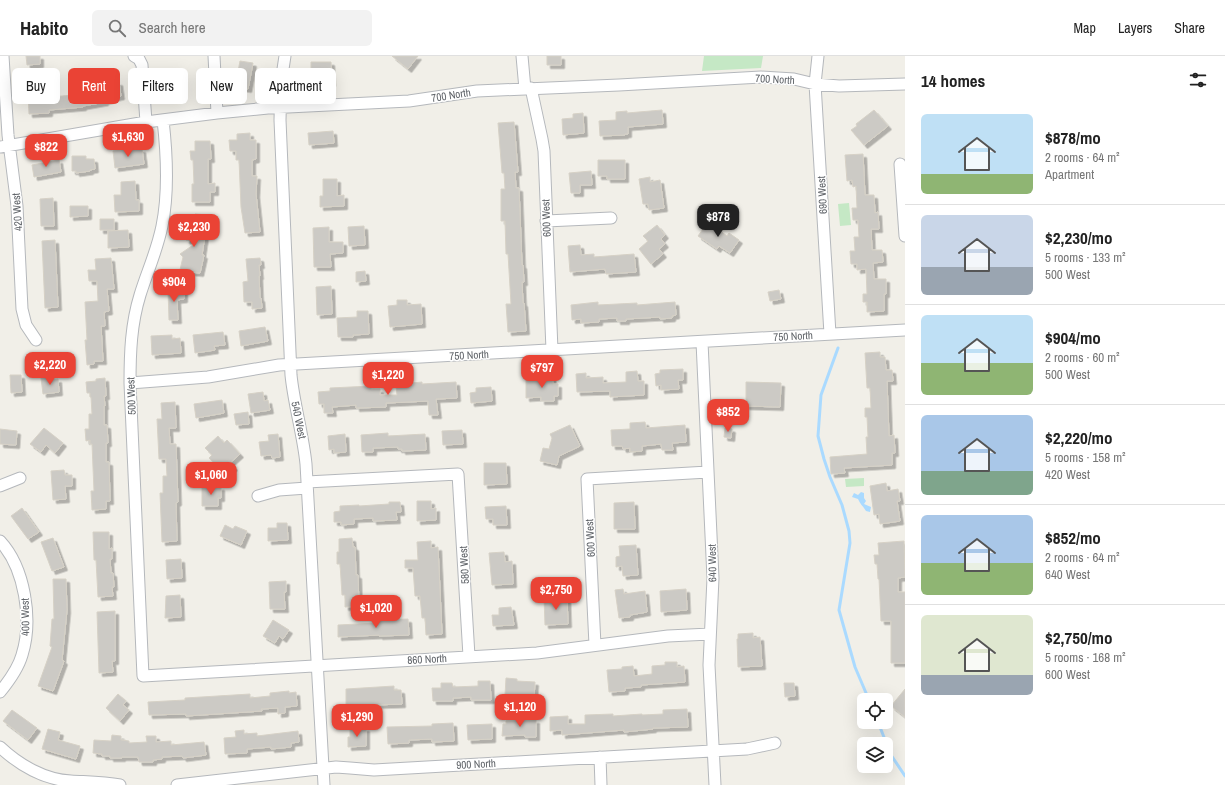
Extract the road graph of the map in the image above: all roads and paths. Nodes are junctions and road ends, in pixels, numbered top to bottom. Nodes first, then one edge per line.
1 (3, 56) edge
2 (134, 56) edge
3 (214, 56) edge
4 (285, 56) edge
5 (522, 56) edge
6 (818, 56) edge
7 (816, 84) junction
8 (905, 84) edge
9 (528, 88) junction
10 (280, 108) junction
11 (217, 113) junction
12 (163, 120) junction
13 (146, 122) junction
14 (4, 146) edge
15 (900, 164) dead end
16 (611, 218) dead end
17 (546, 221) junction
18 (905, 236) edge
19 (905, 330) edge
20 (830, 334) junction
21 (36, 340) dead end
22 (702, 342) junction
23 (552, 350) junction
24 (291, 364) junction
25 (130, 383) junction
26 (708, 472) junction
27 (20, 478) dead end
28 (307, 485) junction
29 (0, 486) edge
30 (258, 496) dead end
31 (0, 541) edge
32 (710, 634) junction
33 (595, 645) junction
34 (469, 656) junction
35 (317, 665) junction
36 (143, 676) joint
37 (0, 692) edge
38 (775, 743) dead end
39 (0, 747) edge
40 (713, 751) junction
41 (600, 757) junction
42 (323, 769) junction
43 (120, 785) edge
44 (177, 785) edge
45 (324, 785) edge
46 (601, 785) edge
47 (715, 785) edge

1 - 14 street, 420 West
2 - 13 street
3 - 11 street
4 - 10 street, 540 West
5 - 9 street, 600 West
6 - 7 street, 690 West
7 - 8 street, 700 North
7 - 9 street, 700 North
7 - 20 street, 690 West
9 - 10 street, 700 North
9 - 17 street, 600 West
10 - 11 street, 700 North
10 - 24 street, 540 West
11 - 12 street, 700 North
12 - 13 street, 700 North
12 - 25 street, 500 West
13 - 14 street, 700 North
14 - 21 street, 420 West
15 - 18 street
16 - 17 street
17 - 23 street, 600 West
19 - 20 street, 750 North
20 - 22 street, 750 North
22 - 23 street, 750 North
22 - 26 street, 640 West
23 - 24 street, 750 North
24 - 25 street, 750 North
24 - 28 street, 540 West
25 - 36 street, 500 West
26 - 32 street, 640 West
26 - 33 street, 600 West
27 - 29 street
28 - 30 street
28 - 34 street, 580 West
28 - 35 street, 540 West
31 - 37 street, 400 West
32 - 33 street, 860 North
32 - 40 street, 640 West
33 - 34 street, 860 North
34 - 35 street, 860 North
35 - 36 street, 860 North
35 - 42 street, 540 West
38 - 40 street, 900 North
39 - 43 street
40 - 41 street, 900 North
40 - 47 street, 640 West
41 - 42 street, 900 North
41 - 46 street
42 - 44 street, 900 North
42 - 45 street, 540 West

